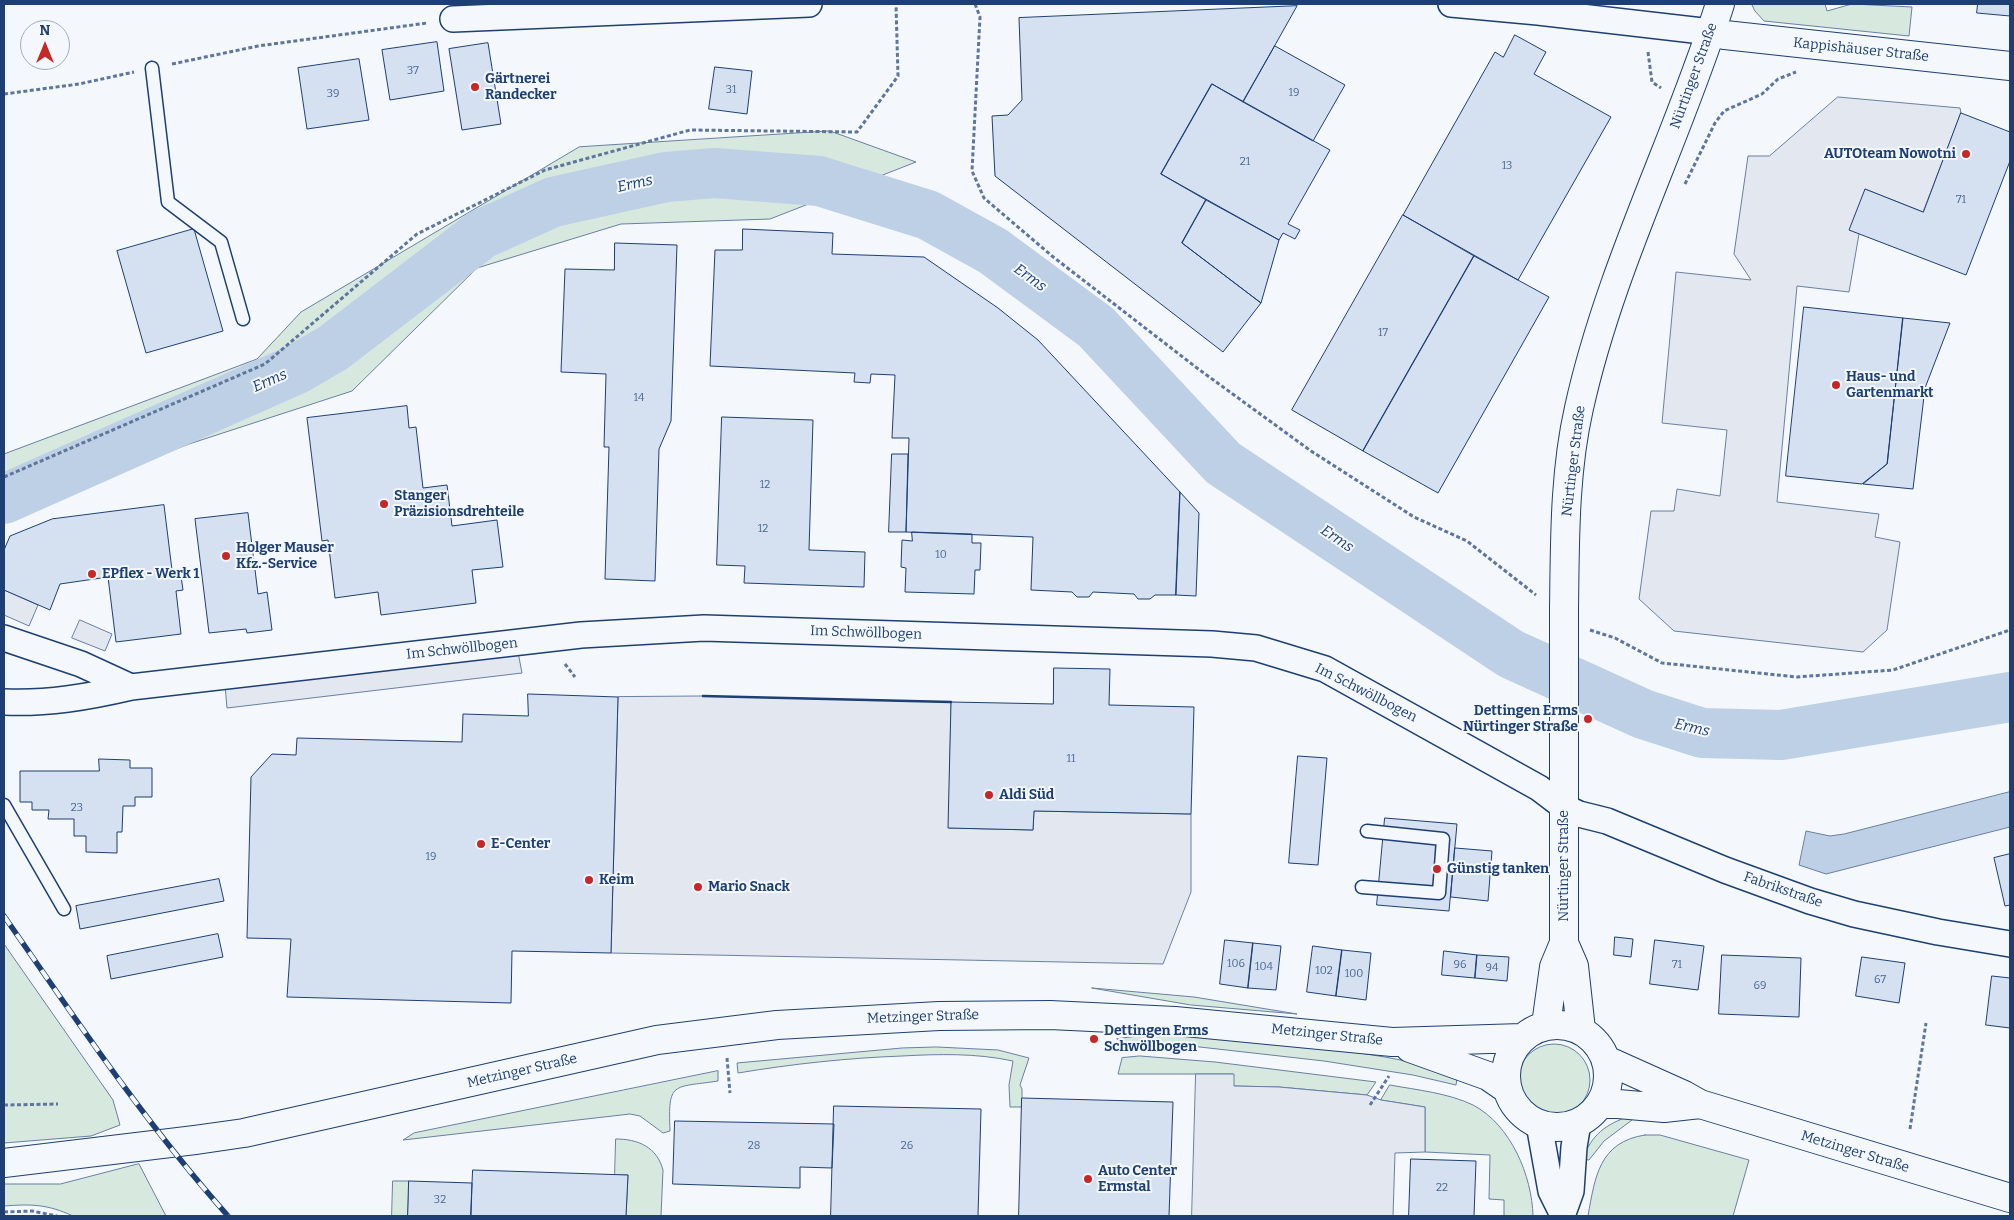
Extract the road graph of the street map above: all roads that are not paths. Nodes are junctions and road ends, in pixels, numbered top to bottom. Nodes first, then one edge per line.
1 (809, 4) edge
2 (1451, 4) edge
3 (1720, 4) edge
4 (453, 19) road end
5 (1711, 32) junction
6 (2010, 66) edge
7 (152, 68) road end
8 (243, 319) dead end
9 (4, 638) edge
10 (131, 687) junction
11 (4, 702) edge
12 (4, 805) edge
13 (1564, 807) junction
14 (1367, 831) dead end
15 (1362, 887) dead end
16 (64, 909) dead end
17 (1564, 943) junction
18 (2010, 944) edge
19 (1546, 1025) junction
20 (1581, 1030) junction
21 (1522, 1038) junction
22 (1392, 1042) junction
23 (1606, 1060) junction
24 (1507, 1089) junction
25 (1600, 1104) junction
26 (1700, 1104) junction
27 (1578, 1123) junction
28 (1540, 1124) junction
29 (4, 1163) edge
30 (2010, 1198) edge
31 (1563, 1215) edge

1 - 4 street
2 - 5 street
3 - 5 street, Nürtinger Straße
5 - 6 street, Kappishäuser Straße
5 - 13 street, Nürtinger Straße, bridge
7 - 8 lane
9 - 10 street
10 - 11 street, Im Schwöllbogen
10 - 13 street, Im Schwöllbogen
12 - 16 lane
13 - 17 street, Nürtinger Straße
13 - 18 street, Fabrikstraße
14 - 15 lane
17 - 19 street, Nürtinger Straße
17 - 20 street, Nürtinger Straße
19 - 20 street
19 - 21 street, Metzinger Straße
20 - 23 street
21 - 22 street, Metzinger Straße
21 - 24 street, Metzinger Straße
22 - 24 street, Metzinger Straße
22 - 29 street, Metzinger Straße
23 - 25 street, Metzinger Straße
23 - 26 street, Metzinger Straße
24 - 28 street, Metzinger Straße
25 - 26 street, Metzinger Straße
25 - 27 street, Metzinger Straße
26 - 30 street, Metzinger Straße
27 - 28 street, Metzinger Straße
27 - 31 street
28 - 31 street

